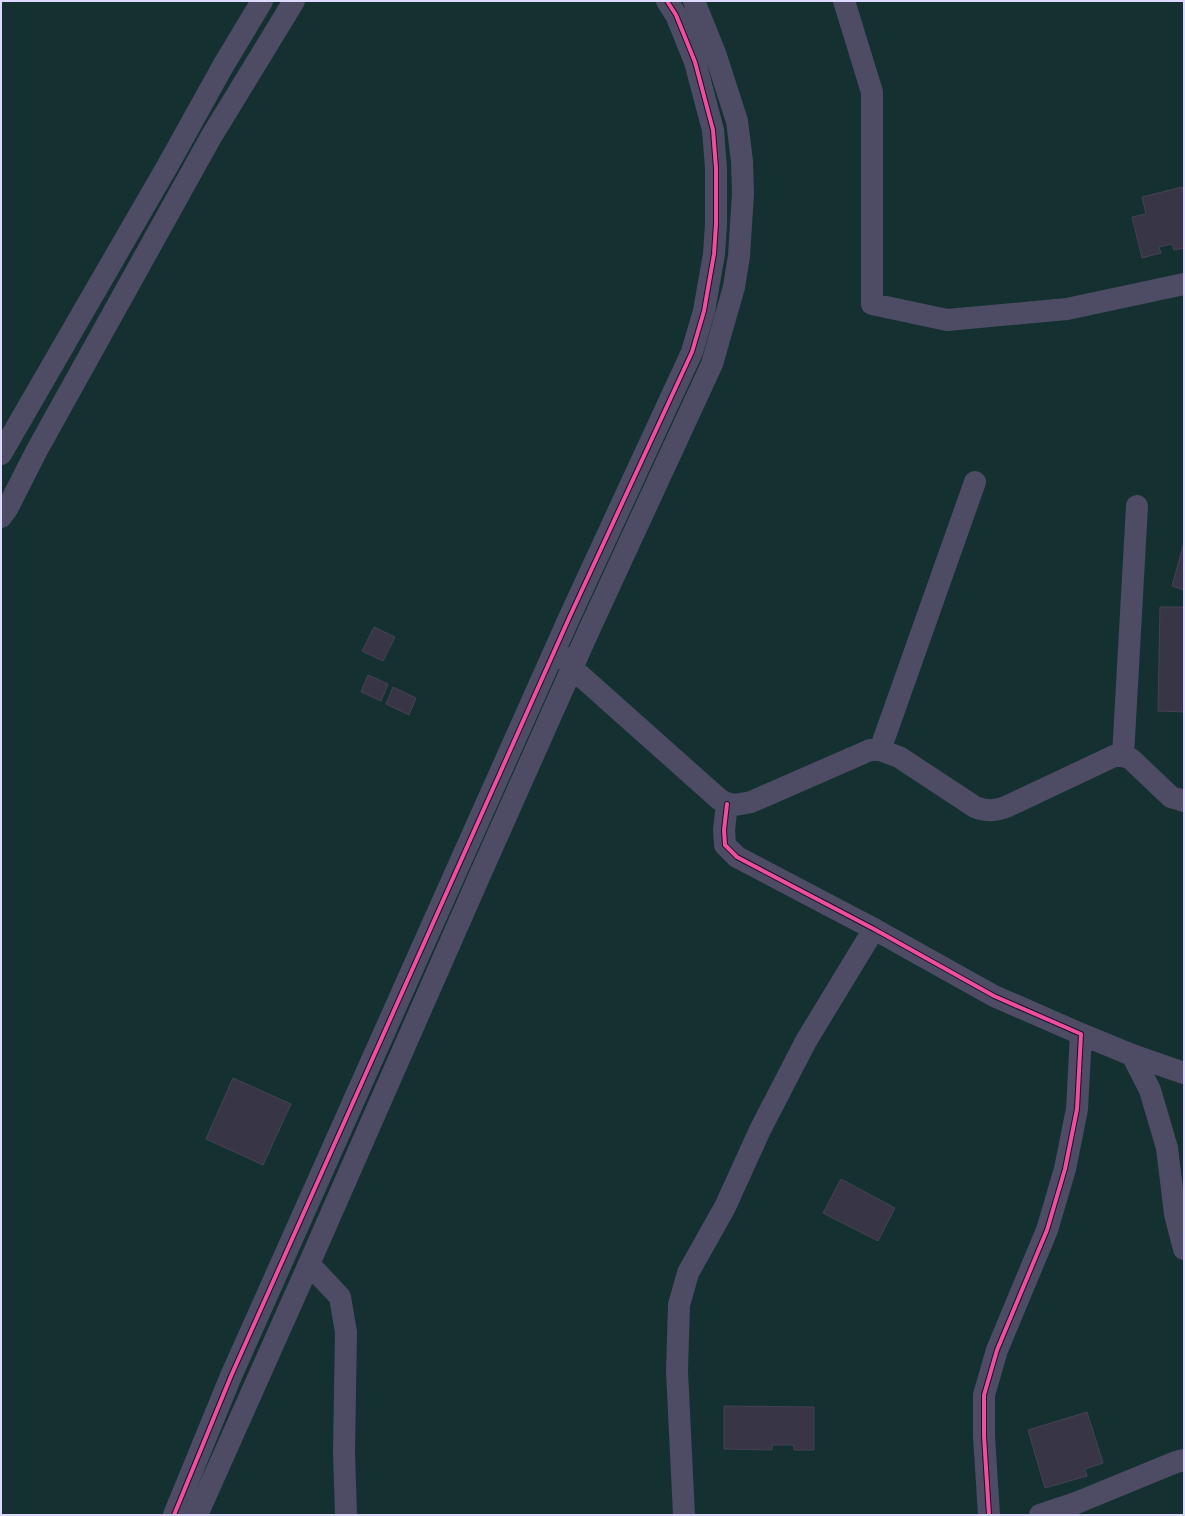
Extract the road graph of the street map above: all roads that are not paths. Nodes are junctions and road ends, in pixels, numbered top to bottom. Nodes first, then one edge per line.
1 (262, 1) edge
2 (294, 1) edge
3 (667, 1) edge
4 (694, 1) edge
5 (844, 1) edge
6 (1184, 284) edge
7 (1, 454) edge
8 (975, 482) dead end
9 (1137, 506) dead end
10 (1, 517) edge
11 (556, 647) junction
12 (572, 668) junction
13 (880, 750) junction
14 (1123, 756) junction
15 (1184, 801) edge
16 (728, 804) junction
17 (874, 929) junction
18 (1081, 1034) junction
19 (1132, 1055) junction
20 (1184, 1073) edge
21 (1184, 1249) edge
22 (310, 1264) junction
23 (1184, 1460) edge
24 (174, 1515) edge
25 (198, 1515) edge
26 (346, 1515) edge
27 (684, 1515) edge
28 (989, 1515) edge
29 (1040, 1515) edge

1 - 7 street
2 - 10 street
3 - 11 street
4 - 12 street
5 - 6 street
8 - 13 street
9 - 14 street
11 - 12 street
11 - 24 street
12 - 16 street
12 - 22 street
13 - 14 street
13 - 16 street
14 - 15 street
16 - 17 street
17 - 18 street
17 - 27 street
18 - 19 street
18 - 28 street
19 - 20 street
19 - 21 street
22 - 25 street
22 - 26 street
23 - 29 street

